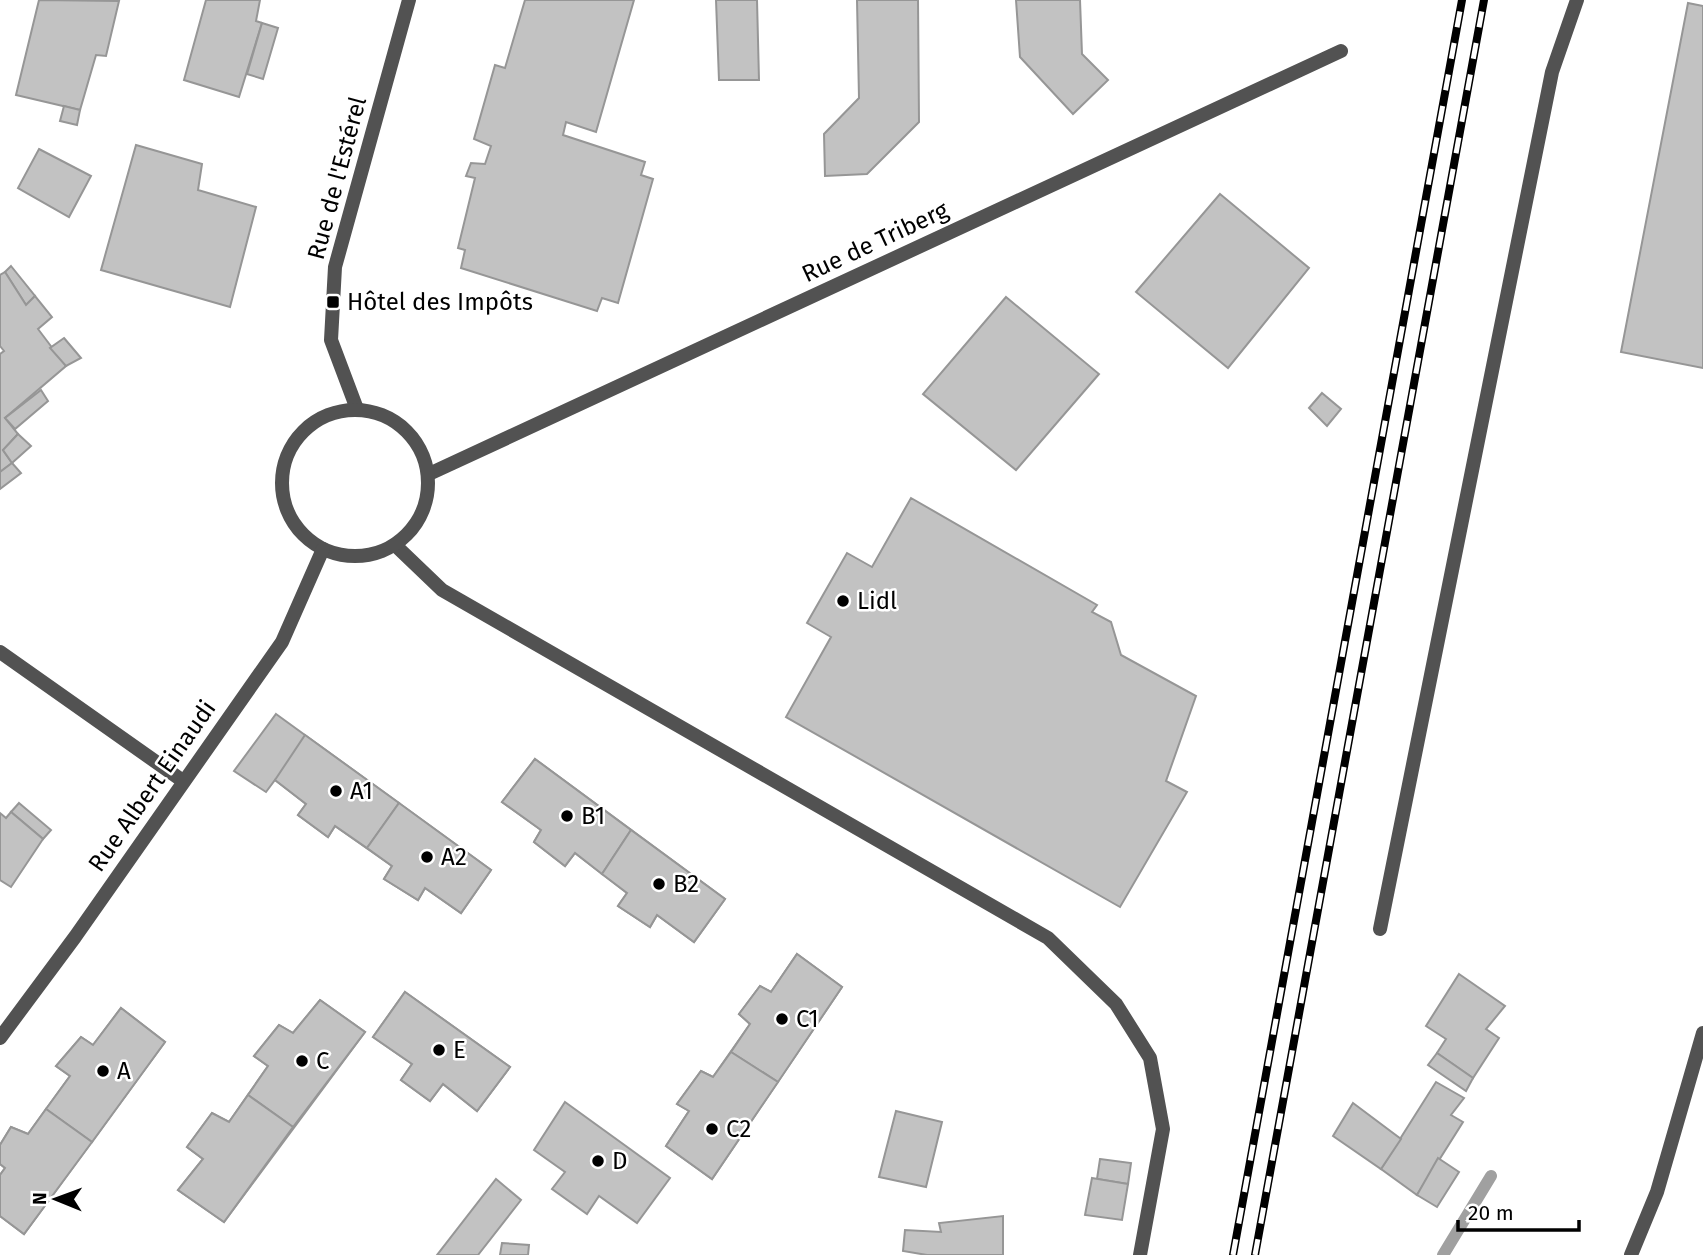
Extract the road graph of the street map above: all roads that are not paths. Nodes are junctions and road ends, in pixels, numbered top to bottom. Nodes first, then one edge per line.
1 (409, 0) edge
2 (1577, 0) edge
3 (1341, 51) dead end
4 (357, 409) junction
5 (429, 474) junction
6 (395, 545) junction
7 (323, 549) junction
8 (0, 652) edge
9 (183, 781) junction
10 (1380, 929) dead end
11 (1703, 1032) edge
12 (0, 1038) edge
13 (1140, 1255) edge
14 (1631, 1255) edge

1 - 4 street, Rue de l'Estérel
2 - 10 street
3 - 5 street, Rue de Triberg
4 - 5 street
4 - 7 street
5 - 6 street
6 - 7 street
6 - 13 street
7 - 9 street, Rue Albert Einaudi
8 - 9 street
9 - 12 street, Rue Albert Einaudi
11 - 14 street

